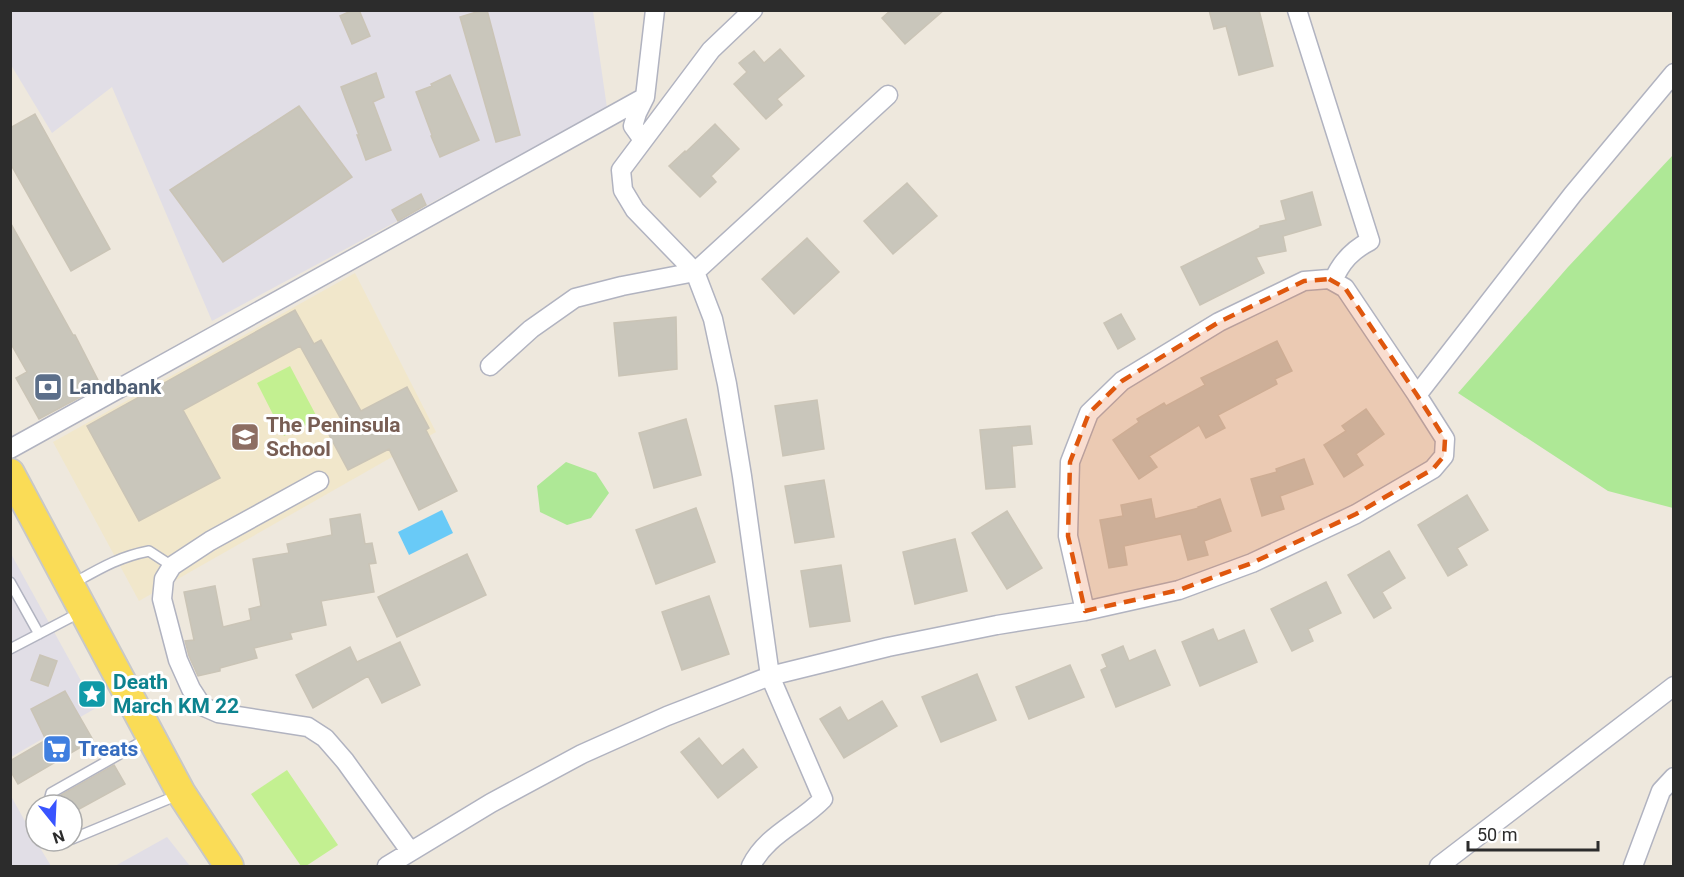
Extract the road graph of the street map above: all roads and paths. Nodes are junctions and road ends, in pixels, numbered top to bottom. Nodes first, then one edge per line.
1 (655, 10) edge
2 (753, 10) edge
3 (1297, 10) edge
4 (1674, 73) edge
5 (888, 95) dead end
6 (645, 97) junction
7 (643, 140) junction
8 (695, 272) junction
9 (1333, 281) junction
10 (490, 366) dead end
11 (1417, 394) junction
12 (10, 449) edge
13 (10, 473) edge
14 (319, 481) dead end
15 (172, 566) junction
16 (10, 582) edge
17 (70, 585) junction
18 (84, 611) junction
19 (1085, 611) junction
20 (39, 634) junction
21 (10, 649) edge
22 (770, 676) junction
23 (1674, 686) edge
24 (150, 737) junction
25 (1674, 777) edge
26 (51, 793) edge
27 (181, 794) junction
28 (84, 834) edge
29 (410, 851) junction
30 (229, 867) edge
31 (387, 867) edge
32 (751, 867) edge
33 (1439, 867) edge
34 (1633, 867) edge

1 - 6 street
2 - 7 street
3 - 9 street
4 - 11 street
5 - 8 street
6 - 7 street
6 - 12 street
7 - 8 street
8 - 10 street
8 - 22 street
9 - 11 street
9 - 19 street
11 - 19 street
13 - 17 main road
14 - 15 street
15 - 17 lane
15 - 29 street
16 - 20 lane
17 - 18 main road
18 - 20 lane
18 - 24 main road
19 - 22 street
20 - 21 lane
22 - 29 street
22 - 32 street
23 - 33 street
24 - 26 lane
24 - 27 main road
25 - 34 street
27 - 28 lane
27 - 30 main road
29 - 31 street

